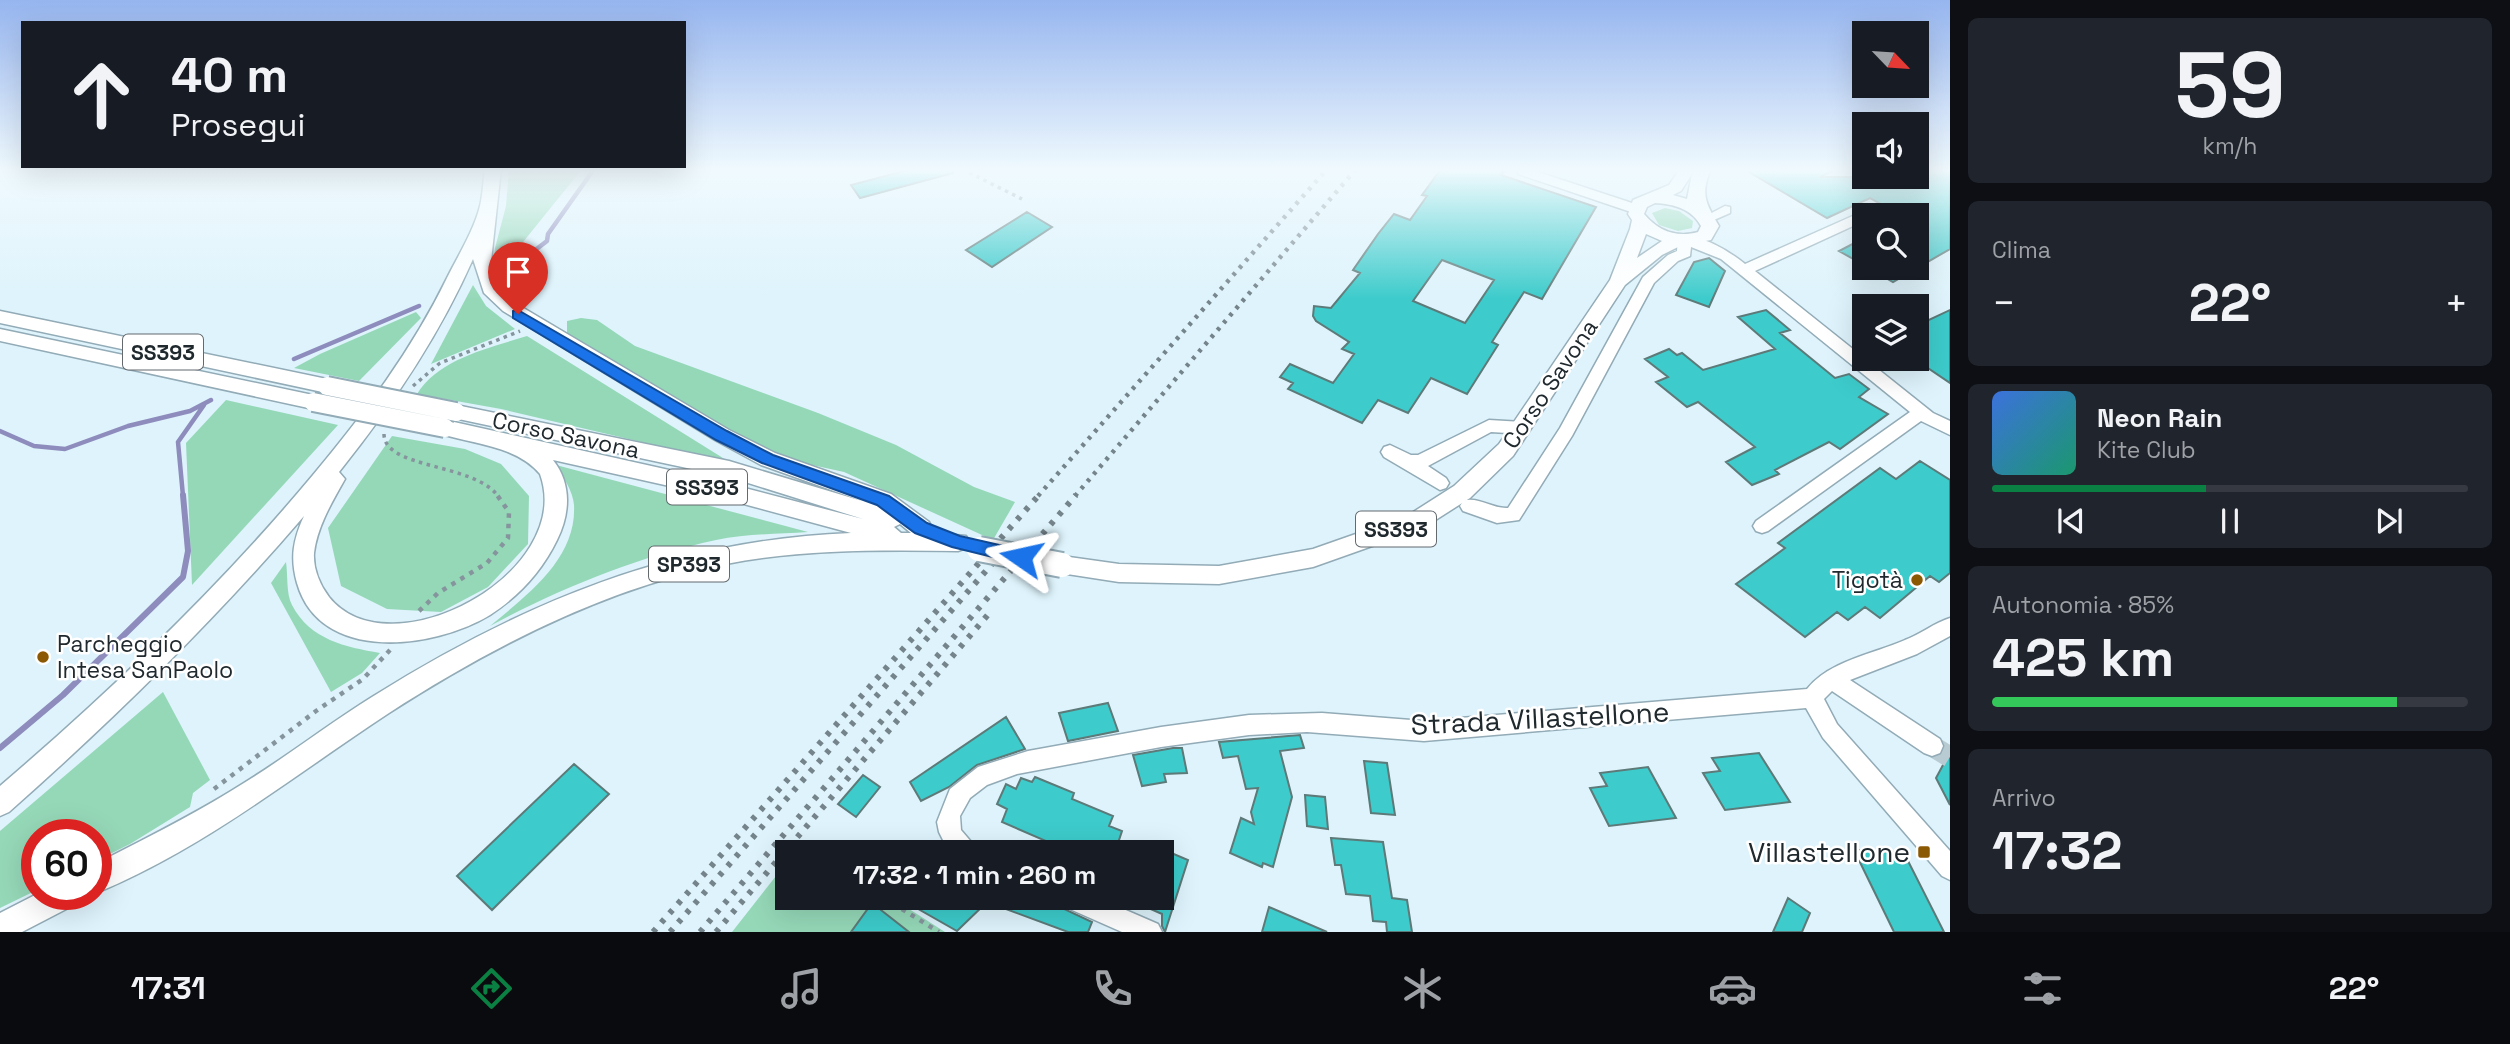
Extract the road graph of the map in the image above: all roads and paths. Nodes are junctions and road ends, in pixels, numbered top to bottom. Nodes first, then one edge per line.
1 (486, 212) edge
2 (487, 212) edge
3 (1631, 212) edge
4 (1694, 212) edge
5 (1701, 212) edge
6 (1721, 212) edge
7 (1638, 215) junction
8 (1706, 221) junction
9 (1852, 221) edge
10 (1683, 240) junction
11 (1726, 256) junction
12 (1745, 270) junction
13 (1615, 288) junction
14 (1634, 304) junction
15 (0, 317) edge
16 (535, 325) junction
17 (0, 335) edge
18 (409, 390) dead end
19 (1925, 414) junction
20 (450, 420) junction
21 (1523, 428) junction
22 (1950, 429) edge
23 (384, 433) dead end
24 (358, 434) junction
25 (496, 439) junction
26 (1950, 440) edge
27 (1390, 452) dead end
28 (1408, 462) junction
29 (1440, 483) dead end
30 (1469, 506) dead end
31 (1762, 526) dead end
32 (919, 535) junction
33 (968, 546) joint
34 (414, 616) dead end
35 (1950, 626) edge
36 (390, 650) dead end
37 (160, 657) junction
38 (1832, 680) junction
39 (1812, 698) junction
40 (1932, 746) tunnel mouth
41 (0, 788) edge
42 (0, 803) edge
43 (199, 824) junction
44 (953, 840) edge
45 (1950, 868) edge
46 (112, 870) edge
47 (35, 910) edge
48 (903, 910) edge
49 (1099, 910) edge
50 (0, 928) edge
51 (939, 932) edge
52 (1150, 932) edge

1 - 24 main road
2 - 16 main road
3 - 7 street
4 - 8 main road
5 - 8 main road
6 - 8 street
7 - 10 main road
7 - 13 main road, Corso Savona / SS393
8 - 10 main road, Corso Savona
8 - 11 street
9 - 12 street
10 - 11 street
10 - 13 main road, Corso Savona / SS393
10 - 14 street
11 - 12 street
12 - 19 street
13 - 14 street
13 - 21 main road, Corso Savona / SS393
14 - 30 street
15 - 20 main road, Corso Savona / SS393, bridge
16 - 18 path
16 - 32 main road
17 - 20 main road, Corso Savona / SS393, bridge
19 - 22 street
19 - 26 street
19 - 31 street
20 - 25 main road, Corso Savona / SS393
20 - 32 main road, Corso Savona / SS393
21 - 28 street
21 - 33 main road, Corso Savona / SS393, bridge
23 - 34 path
24 - 25 main road
24 - 37 main road
25 - 32 main road, Corso Savona / SS393
27 - 28 street
28 - 29 street
32 - 33 main road, SP393
32 - 43 main road, SP393
35 - 38 street
36 - 43 path
37 - 41 street
37 - 42 main road
38 - 39 street
38 - 40 street
39 - 44 street, Strada Villastellone
39 - 45 street
43 - 46 main road, SP393
47 - 50 main road
48 - 51 path
49 - 52 street

